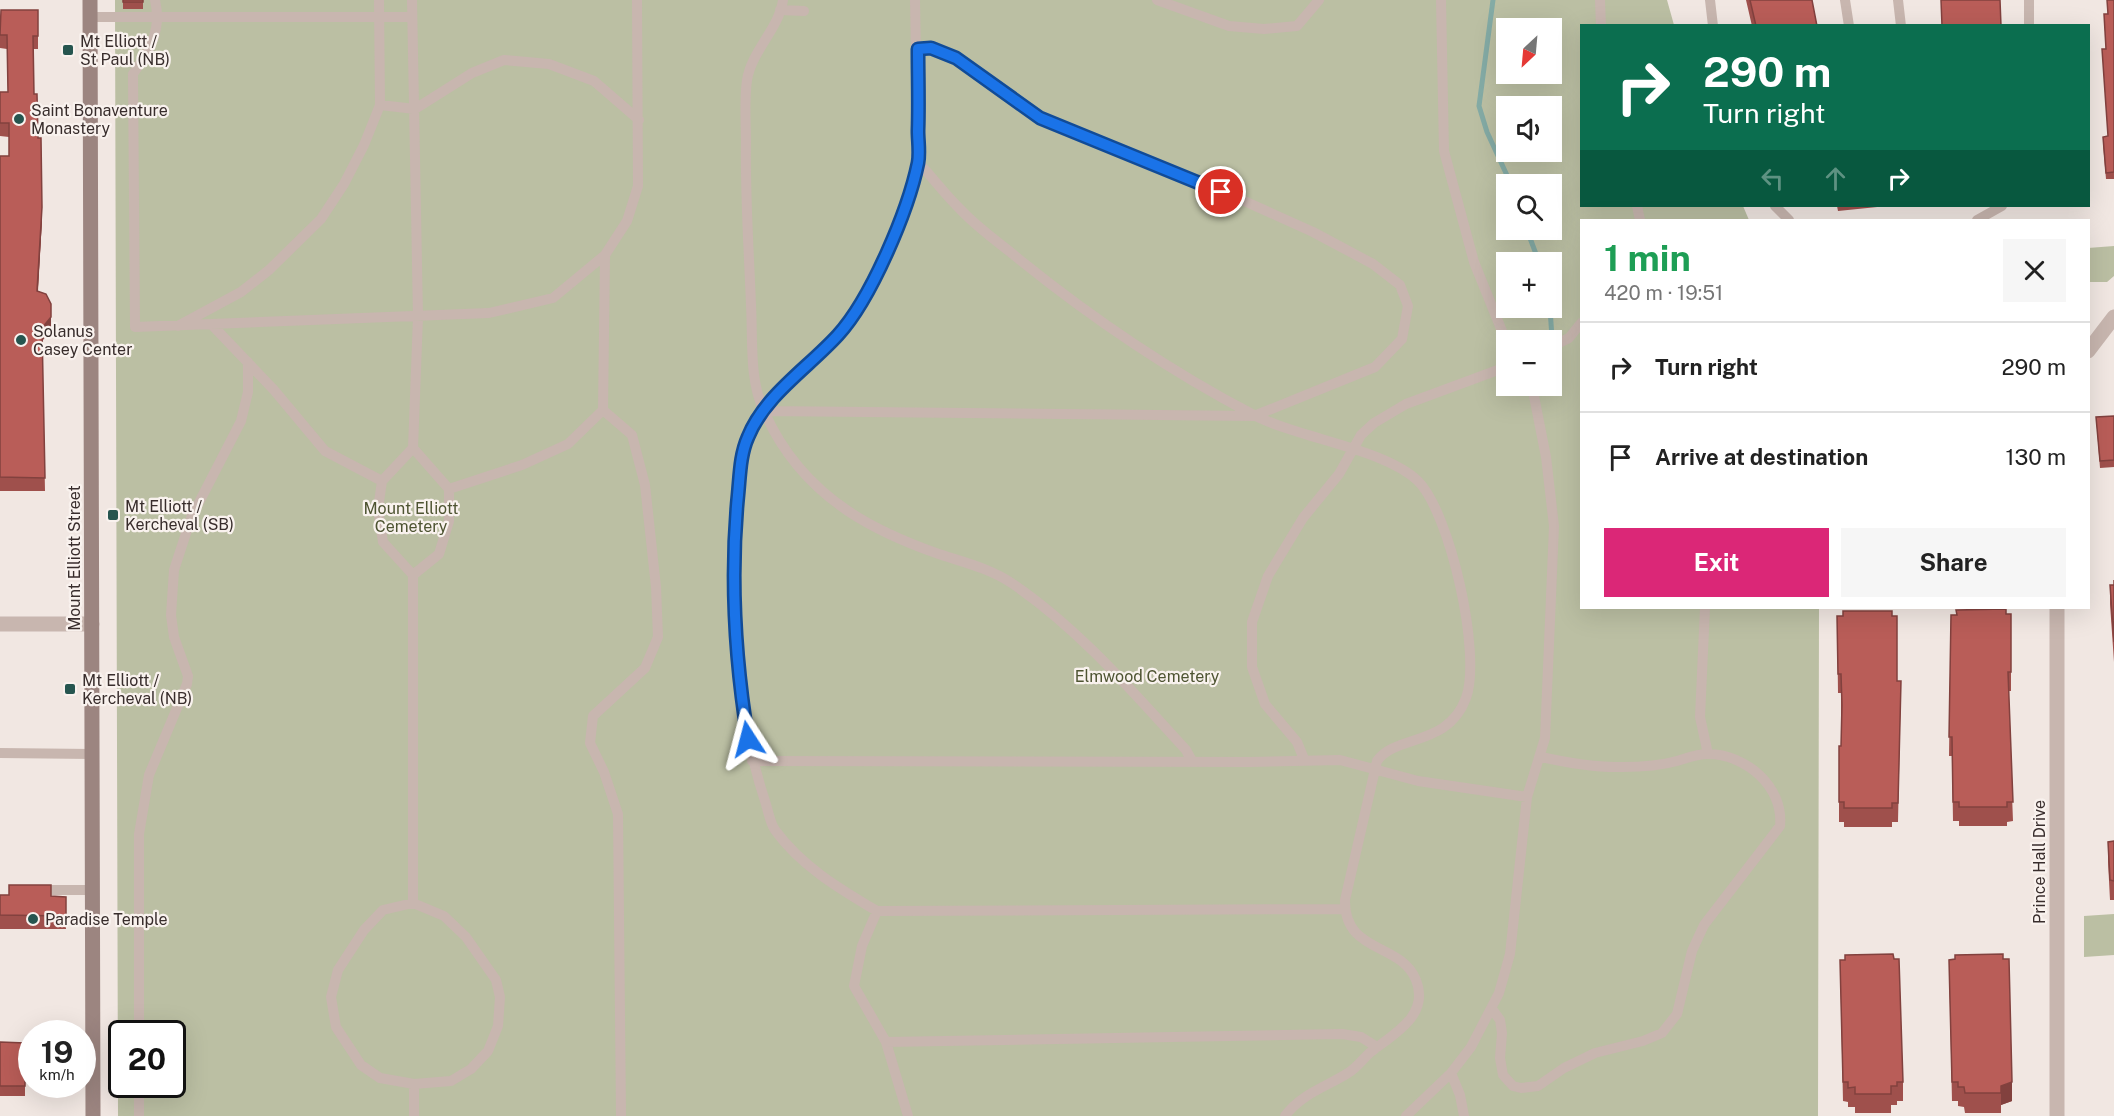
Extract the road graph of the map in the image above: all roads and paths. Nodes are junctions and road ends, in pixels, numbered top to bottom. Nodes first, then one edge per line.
1 (90, 0) edge
2 (155, 0) edge
3 (380, 0) edge
4 (412, 0) edge
5 (637, 0) edge
6 (915, 0) edge
7 (1157, 0) edge
8 (1319, 0) edge
9 (1441, 0) edge
10 (1600, 0) edge
11 (1710, 0) edge
12 (1845, 0) edge
13 (1898, 0) edge
14 (2029, 0) edge
15 (782, 5) edge
16 (804, 11) dead end
17 (91, 17) junction
18 (412, 17) junction
19 (159, 18) junction
20 (381, 18) junction
21 (1601, 24) edge
22 (1713, 24) edge
23 (1849, 24) edge
24 (1901, 24) edge
25 (2029, 24) edge
26 (918, 49) junction
27 (380, 105) junction
28 (415, 110) junction
29 (639, 120) junction
30 (918, 162) junction
31 (1776, 207) edge
32 (2000, 207) edge
33 (1788, 219) edge
34 (1979, 219) edge
35 (605, 255) junction
36 (418, 317) junction
37 (2114, 317) edge
38 (1580, 324) edge
39 (213, 326) junction
40 (176, 327) junction
41 (1502, 330) edge
42 (1562, 342) edge
43 (2090, 348) edge
44 (248, 362) junction
45 (1496, 371) edge
46 (1534, 396) edge
47 (603, 410) junction
48 (764, 411) junction
49 (1254, 416) junction
50 (413, 448) junction
51 (1351, 449) junction
52 (382, 482) junction
53 (449, 489) junction
54 (413, 576) junction
55 (1705, 609) edge
56 (2057, 609) edge
57 (0, 624) edge
58 (92, 624) junction
59 (0, 753) edge
60 (92, 754) junction
61 (1708, 754) junction
62 (1541, 758) junction
63 (1304, 759) junction
64 (752, 761) junction
65 (1192, 761) junction
66 (1375, 770) junction
67 (1527, 797) junction
68 (28, 890) edge
69 (93, 890) junction
70 (412, 903) junction
71 (1345, 909) junction
72 (878, 911) junction
73 (1492, 1009) junction
74 (139, 1020) edge
75 (886, 1042) junction
76 (1377, 1047) junction
77 (1452, 1073) junction
78 (414, 1083) junction
79 (139, 1098) edge
80 (93, 1116) edge
81 (139, 1116) edge
82 (414, 1116) edge
83 (621, 1116) edge
84 (908, 1116) edge
85 (1285, 1116) edge
86 (1406, 1116) edge
87 (1464, 1116) edge
88 (2057, 1116) edge

1 - 17 main road, Mount Elliott Street
2 - 19 lane
3 - 20 lane
4 - 18 lane
5 - 29 lane
6 - 26 lane
7 - 8 lane
9 - 41 lane
10 - 21 lane
11 - 22 lane
12 - 23 lane
13 - 24 lane
14 - 25 lane
15 - 16 lane
15 - 48 lane
17 - 19 lane
17 - 58 main road, Mount Elliott Street
18 - 20 lane
18 - 28 lane
19 - 20 lane
19 - 40 lane
20 - 27 lane
26 - 30 lane
26 - 49 lane
27 - 28 lane
27 - 40 lane
28 - 29 lane
28 - 36 lane
29 - 35 lane
30 - 48 lane
30 - 49 lane
31 - 33 lane
32 - 34 lane
35 - 36 lane
35 - 47 lane
36 - 39 lane
36 - 50 lane
37 - 43 street
38 - 42 lane
39 - 40 lane
39 - 44 lane
44 - 52 lane
44 - 74 lane
45 - 51 lane
46 - 62 lane
47 - 53 lane
47 - 83 lane
48 - 49 lane
48 - 64 lane
48 - 65 lane
49 - 51 lane
50 - 52 lane
50 - 53 lane
51 - 63 lane
51 - 66 lane
52 - 54 lane
53 - 54 lane
54 - 70 lane
55 - 61 lane
56 - 88 street, Prince Hall Drive
57 - 58 street
58 - 60 main road, Mount Elliott Street
59 - 60 lane
60 - 69 main road, Mount Elliott Street
61 - 62 lane
61 - 73 lane
62 - 67 lane
63 - 65 lane
63 - 66 lane
64 - 65 lane
64 - 72 lane
66 - 67 lane
66 - 71 lane
67 - 73 lane
68 - 69 lane
69 - 80 main road, Mount Elliott Street
70 - 78 lane
70 - 78 lane
71 - 72 lane
71 - 76 lane
72 - 75 lane
73 - 77 lane
75 - 76 lane
75 - 84 lane
76 - 85 lane
77 - 86 lane
77 - 87 lane
78 - 82 lane
79 - 81 lane

